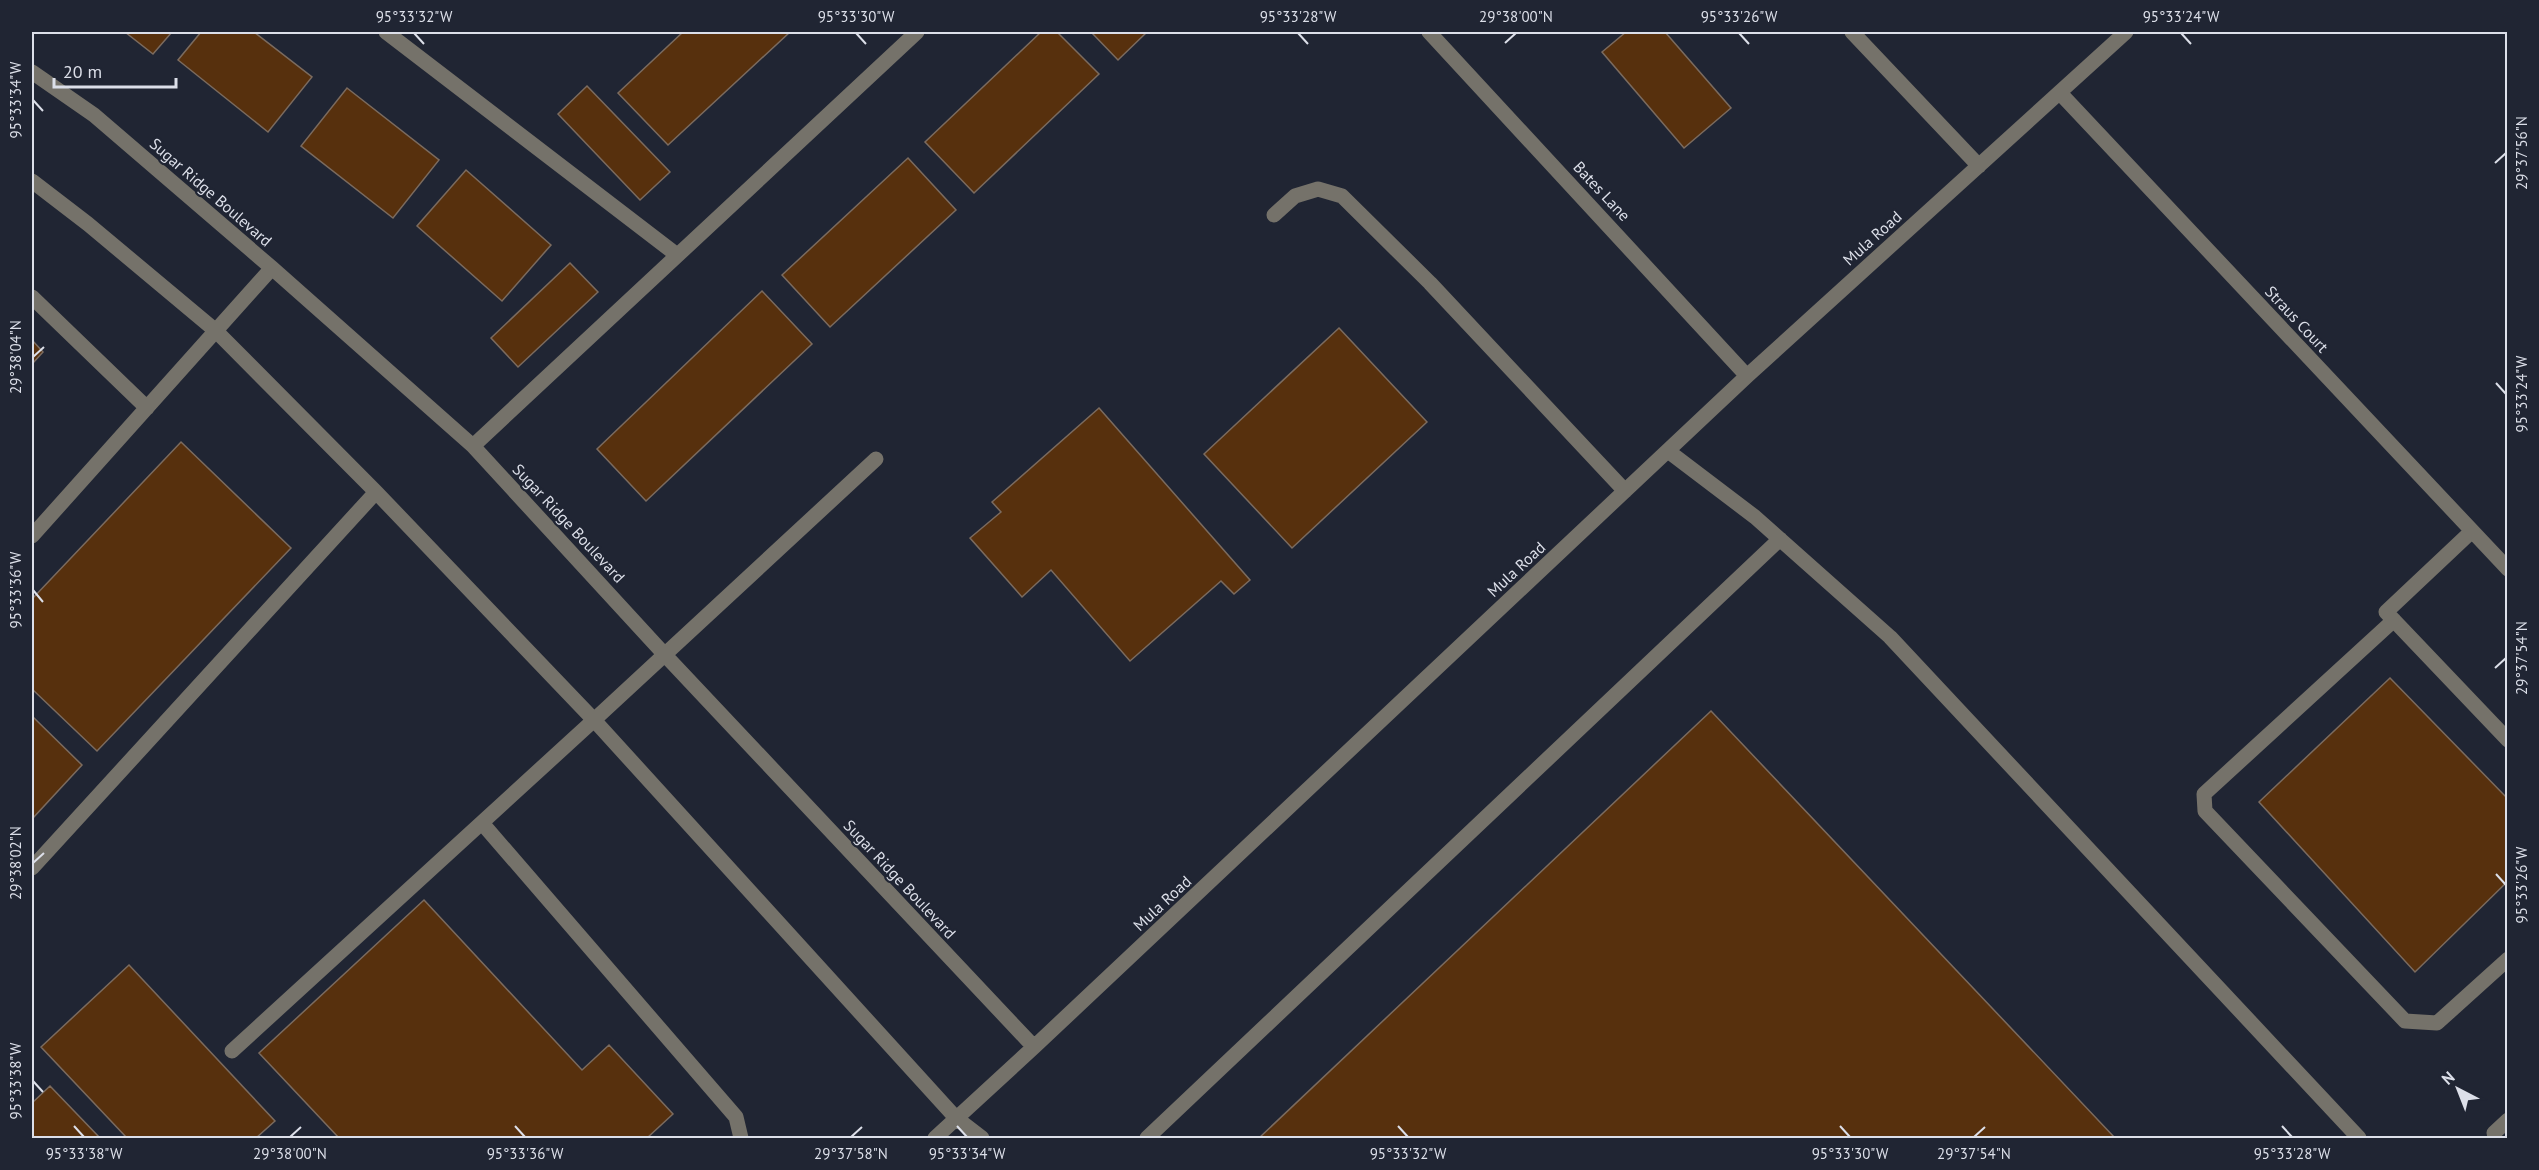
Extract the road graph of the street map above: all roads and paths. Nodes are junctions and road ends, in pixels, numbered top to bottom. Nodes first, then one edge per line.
1 (386, 32) edge
2 (918, 32) edge
3 (1430, 32) edge
4 (1852, 32) edge
5 (2126, 32) edge
6 (32, 72) edge
7 (2060, 93) junction
8 (1979, 166) junction
9 (32, 181) edge
10 (1274, 215) dead end
11 (677, 255) junction
12 (272, 268) junction
13 (32, 297) edge
14 (216, 331) junction
15 (1747, 376) junction
16 (147, 408) junction
17 (473, 446) junction
18 (1668, 451) junction
19 (876, 459) dead end
20 (1625, 491) junction
21 (376, 492) junction
22 (2472, 531) junction
23 (32, 536) edge
24 (1780, 539) junction
25 (2508, 569) edge
26 (2394, 620) junction
27 (665, 655) junction
28 (594, 720) junction
29 (2508, 740) edge
30 (482, 823) junction
31 (32, 868) edge
32 (2508, 959) edge
33 (1034, 1047) junction
34 (232, 1051) dead end
35 (956, 1118) junction
36 (2508, 1120) edge
37 (2494, 1132) dead end
38 (741, 1138) edge
39 (935, 1138) edge
40 (982, 1138) edge
41 (1147, 1138) edge
42 (2359, 1138) edge

1 - 11 street
2 - 11 street
3 - 15 street, Bates Lane
4 - 8 street
5 - 7 street, Mula Road
6 - 12 street, Sugar Ridge Boulevard
7 - 8 street, Mula Road
7 - 22 street, Straus Court
8 - 15 street, Mula Road
9 - 14 street
10 - 20 street
11 - 17 street
12 - 14 street
12 - 17 street, Sugar Ridge Boulevard
13 - 16 street
14 - 16 street
14 - 21 street
15 - 18 street, Mula Road
16 - 23 street
17 - 27 street, Sugar Ridge Boulevard
18 - 20 street, Mula Road
18 - 24 street
19 - 27 street
20 - 33 street, Mula Road
21 - 28 street
21 - 31 street
22 - 25 street, Straus Court
22 - 26 street
24 - 41 street
24 - 42 street
26 - 29 street
26 - 32 street
27 - 28 street
27 - 33 street, Sugar Ridge Boulevard
28 - 30 street
28 - 35 street
30 - 34 street
30 - 38 street
33 - 35 street, Mula Road
35 - 39 street, Mula Road
35 - 40 street
36 - 37 street

